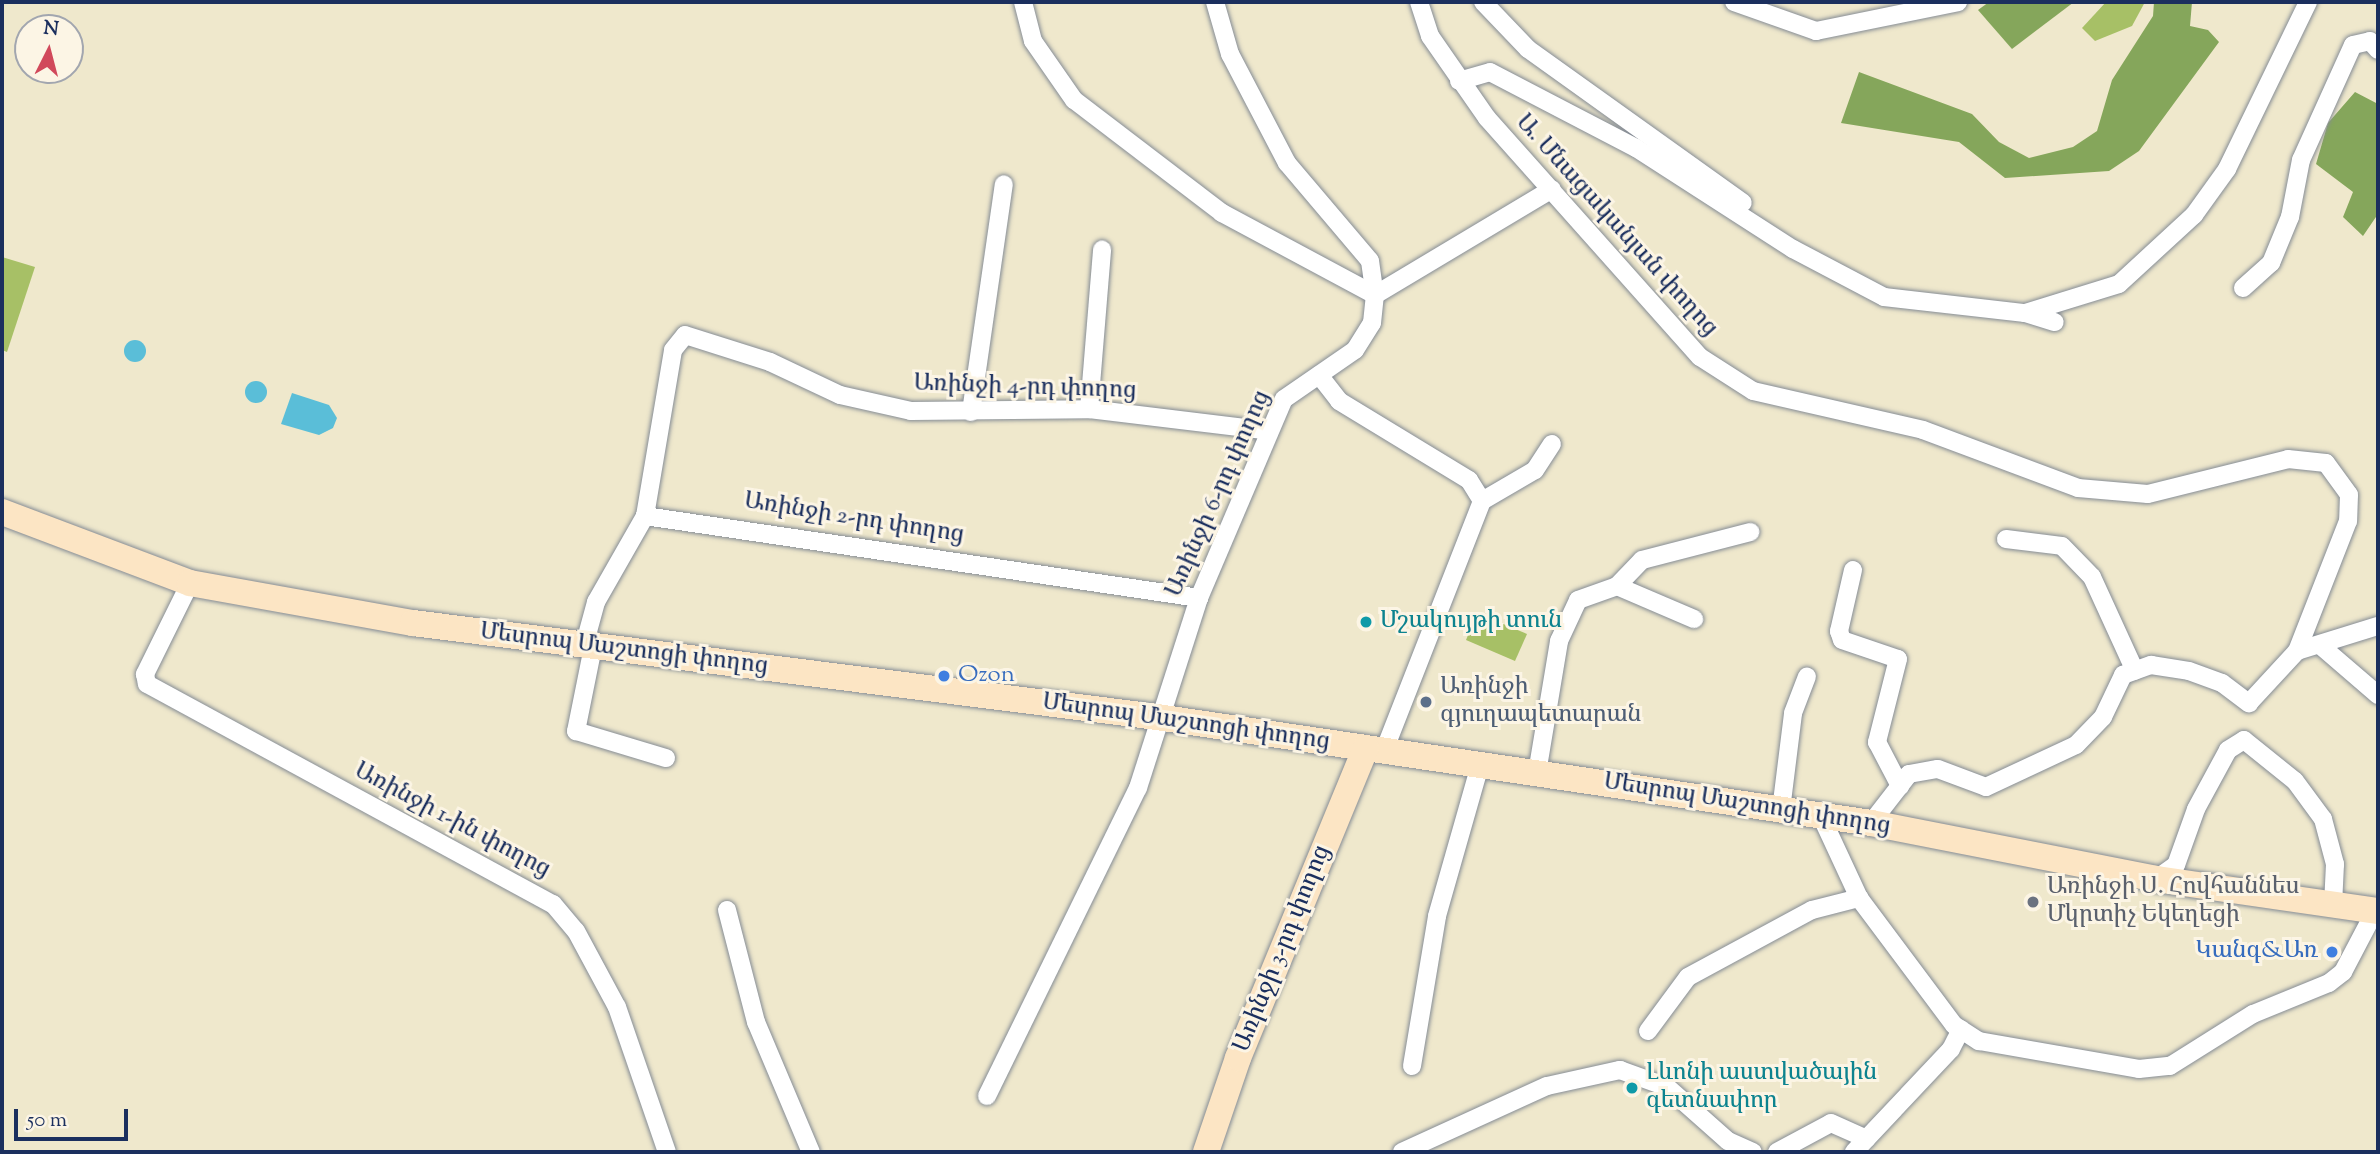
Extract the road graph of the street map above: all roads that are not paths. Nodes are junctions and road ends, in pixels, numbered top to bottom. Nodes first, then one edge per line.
1 (1023, 2) edge
2 (1215, 2) edge
3 (1419, 2) edge
4 (1483, 2) edge
5 (1734, 2) edge
6 (1958, 2) edge
7 (2308, 2) edge
8 (2378, 50) edge
9 (1459, 81) junction
10 (1004, 184) dead end
11 (1552, 189) junction
12 (1757, 223) junction
13 (1102, 250) dead end
14 (2244, 288) dead end
15 (1375, 295) junction
16 (2025, 313) junction
17 (2055, 322) dead end
18 (1319, 375) junction
19 (1089, 409) junction
20 (971, 412) junction
21 (1270, 431) junction
22 (1552, 444) dead end
23 (1482, 501) junction
24 (2, 512) edge
25 (645, 516) junction
26 (1749, 532) dead end
27 (2006, 539) dead end
28 (1853, 570) dead end
29 (190, 583) junction
30 (1617, 586) junction
31 (1199, 598) junction
32 (1694, 619) dead end
33 (2378, 626) edge
34 (589, 646) junction
35 (2321, 646) junction
36 (2297, 651) junction
37 (2134, 671) junction
38 (1807, 677) dead end
39 (2378, 695) edge
40 (1157, 717) junction
41 (1375, 749) junction
42 (666, 758) dead end
43 (1479, 765) junction
44 (1537, 773) junction
45 (1899, 786) junction
46 (1781, 810) junction
47 (1821, 816) junction
48 (1871, 823) junction
49 (2156, 879) junction
50 (1859, 898) junction
51 (2333, 905) junction
52 (727, 910) dead end
53 (2377, 911) edge
54 (1961, 1029) junction
55 (1648, 1031) dead end
56 (1412, 1066) dead end
57 (987, 1097) dead end
58 (1867, 1139) junction
59 (667, 1152) edge
60 (811, 1152) edge
61 (1206, 1152) edge
62 (1402, 1152) edge
63 (1753, 1152) edge
64 (1777, 1152) edge
65 (1854, 1152) edge

1 - 15 street
2 - 15 street
3 - 9 street, Ա. Մնացականյան փողոց
4 - 12 street
5 - 6 street
7 - 16 street
8 - 14 street
9 - 11 street, Ա. Մնացականյան փողոց
9 - 12 street
10 - 20 street
11 - 15 street
11 - 36 street, Ա. Մնացականյան փողոց
12 - 16 street
13 - 19 street
15 - 18 street, Առինջի 6-րդ փողոց
16 - 17 street
18 - 21 street, Առինջի 6-րդ փողոց
18 - 23 street
19 - 20 street, Առինջի 4-րդ փողոց
19 - 21 street, Առինջի 4-րդ փողոց
20 - 25 street, Առինջի 4-րդ փողոց
21 - 31 street, Առինջի 6-րդ փողոց
22 - 23 street
23 - 41 street
24 - 29 street, Մեսրոպ Մաշտոցի փողոց
25 - 31 street, Առինջի 2-րդ փողոց
25 - 34 street
26 - 30 street
27 - 37 street
28 - 45 street
29 - 34 street, Մեսրոպ Մաշտոցի փողոց
29 - 59 street, Առինջի 1-ին փողոց
30 - 32 street
30 - 44 street
31 - 40 street, Առինջի 6-րդ փողոց
33 - 35 street
34 - 40 street, Մեսրոպ Մաշտոցի փողոց
34 - 42 street
35 - 36 street
35 - 39 street
36 - 37 street
37 - 45 street
38 - 46 street
40 - 41 street, Մեսրոպ Մաշտոցի փողոց
40 - 57 street, Առինջի 6-րդ փողոց
41 - 43 street, Մեսրոպ Մաշտոցի փողոց
41 - 61 street, Առինջի 3-րդ փողոց
43 - 44 street, Մեսրոպ Մաշտոցի փողոց
43 - 56 street
44 - 46 street, Մեսրոպ Մաշտոցի փողոց
45 - 48 street
46 - 47 street, Մեսրոպ Մաշտոցի փողոց
47 - 48 street, Մեսրոպ Մաշտոցի փողոց
47 - 50 street
48 - 49 street, Մեսրոպ Մաշտոցի փողոց
49 - 51 street, Մեսրոպ Մաշտոցի փողոց
49 - 51 street
50 - 54 street
50 - 55 street
51 - 53 street, Մեսրոպ Մաշտոցի փողոց
52 - 60 street
53 - 54 street
54 - 58 street
58 - 64 street
58 - 65 street
62 - 63 street

